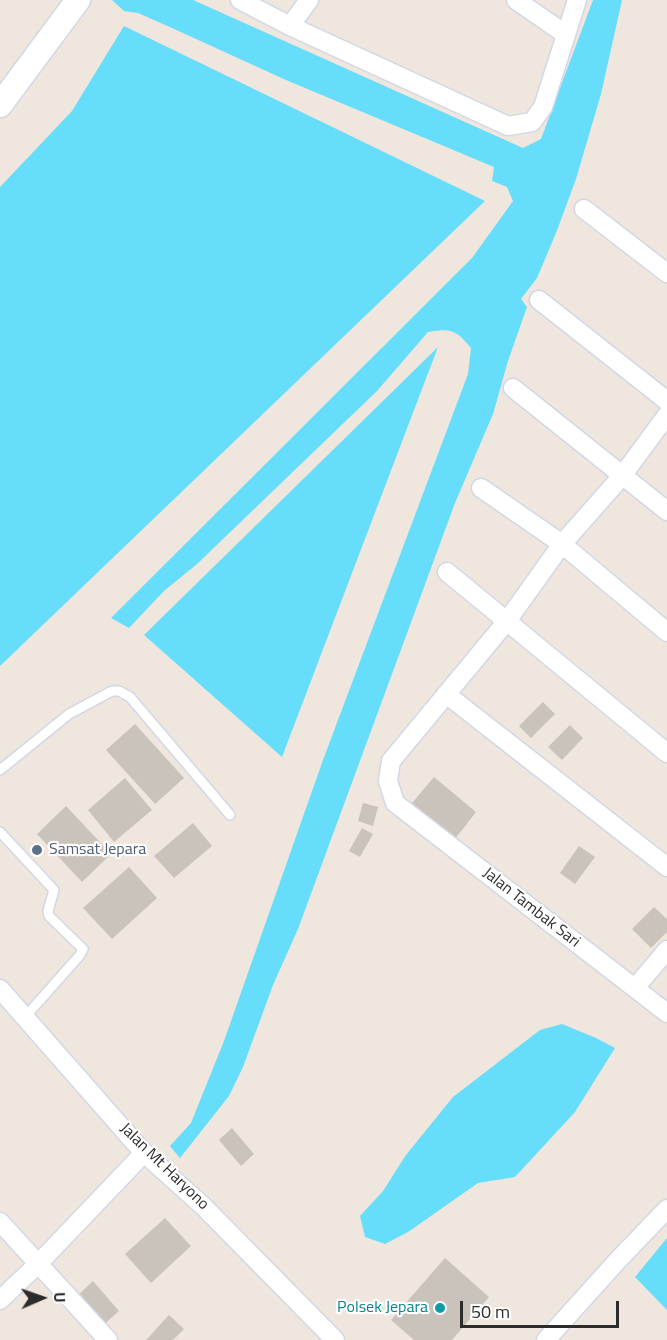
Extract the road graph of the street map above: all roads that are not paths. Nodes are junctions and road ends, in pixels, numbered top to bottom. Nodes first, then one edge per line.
1 (78, 0) edge
2 (240, 0) edge
3 (309, 0) edge
4 (516, 0) edge
5 (577, 0) edge
6 (290, 26) junction
7 (565, 34) junction
8 (0, 105) edge
9 (584, 209) dead end
10 (667, 273) edge
11 (539, 300) dead end
12 (513, 388) dead end
13 (667, 401) edge
14 (667, 415) edge
15 (621, 476) junction
16 (481, 488) dead end
17 (667, 511) edge
18 (562, 544) junction
19 (447, 572) dead end
20 (507, 621) junction
21 (667, 632) edge
22 (446, 694) junction
23 (667, 753) edge
24 (0, 770) edge
25 (230, 815) dead end
26 (0, 832) edge
27 (667, 867) edge
28 (667, 950) edge
29 (0, 988) edge
30 (635, 988) junction
31 (667, 1012) edge
32 (25, 1017) junction
33 (144, 1153) junction
34 (667, 1209) edge
35 (0, 1222) edge
36 (38, 1264) junction
37 (0, 1300) edge
38 (108, 1340) edge
39 (335, 1340) edge
40 (546, 1340) edge

1 - 8 main road
2 - 6 street
3 - 6 street
4 - 7 street
5 - 7 street
6 - 7 street
9 - 10 street
11 - 13 street
12 - 15 street
14 - 15 street
15 - 17 street
15 - 18 street
16 - 18 street
18 - 20 street
18 - 21 street
19 - 20 street
20 - 22 street
20 - 23 street
22 - 27 street
22 - 30 street, Jalan Tambak Sari
24 - 25 lane
26 - 32 lane
28 - 30 street
29 - 32 street, Jalan Mt Haryono
30 - 31 street, Jalan Tambak Sari
32 - 33 street, Jalan Mt Haryono
33 - 36 street
33 - 39 street, Jalan Mt Haryono
34 - 40 street
35 - 36 street
36 - 37 street
36 - 38 street

